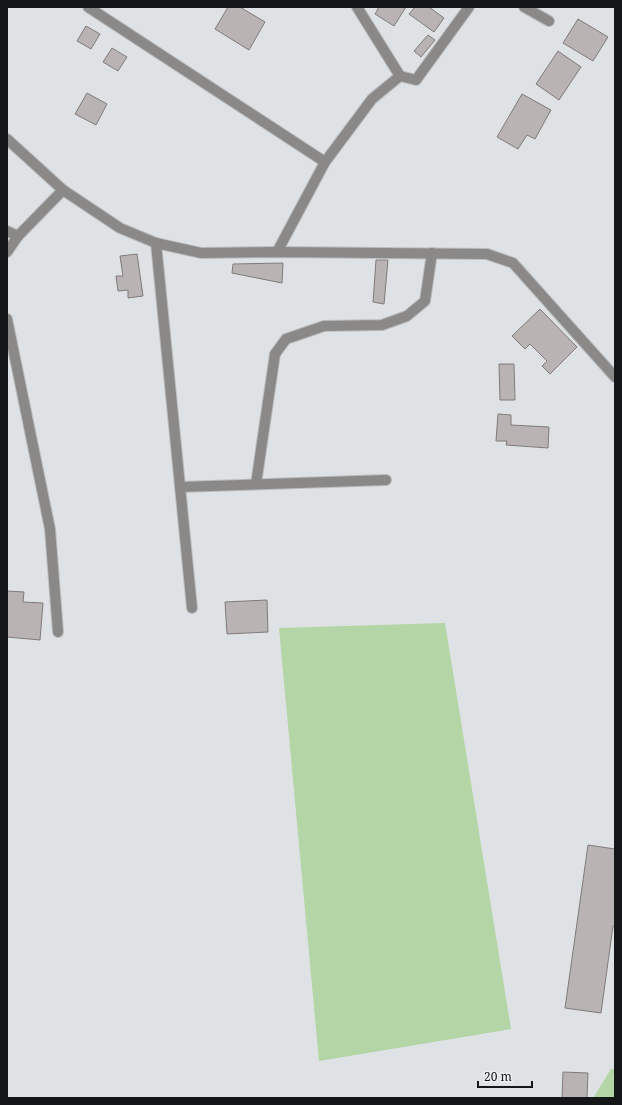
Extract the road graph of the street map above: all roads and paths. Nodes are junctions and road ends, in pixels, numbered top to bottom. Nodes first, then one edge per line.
1 (88, 7) edge
2 (357, 7) edge
3 (469, 7) edge
4 (524, 7) edge
5 (549, 21) dead end
6 (400, 76) junction
7 (7, 139) edge
8 (325, 162) junction
9 (63, 190) junction
10 (7, 231) edge
11 (18, 236) junction
12 (156, 243) junction
13 (7, 252) edge
14 (277, 252) junction
15 (432, 253) junction
16 (7, 319) edge
17 (615, 377) edge
18 (386, 480) dead end
19 (256, 484) junction
20 (180, 487) junction
21 (192, 608) dead end
22 (58, 632) dead end

1 - 8 street
2 - 6 street
3 - 6 street
4 - 5 street
6 - 8 street
7 - 9 street
8 - 14 street
9 - 11 street
9 - 12 street
10 - 11 street
11 - 13 street
12 - 14 street
12 - 20 street
14 - 15 street
15 - 17 street
15 - 19 street
16 - 22 street
18 - 19 street
19 - 20 street
20 - 21 street

